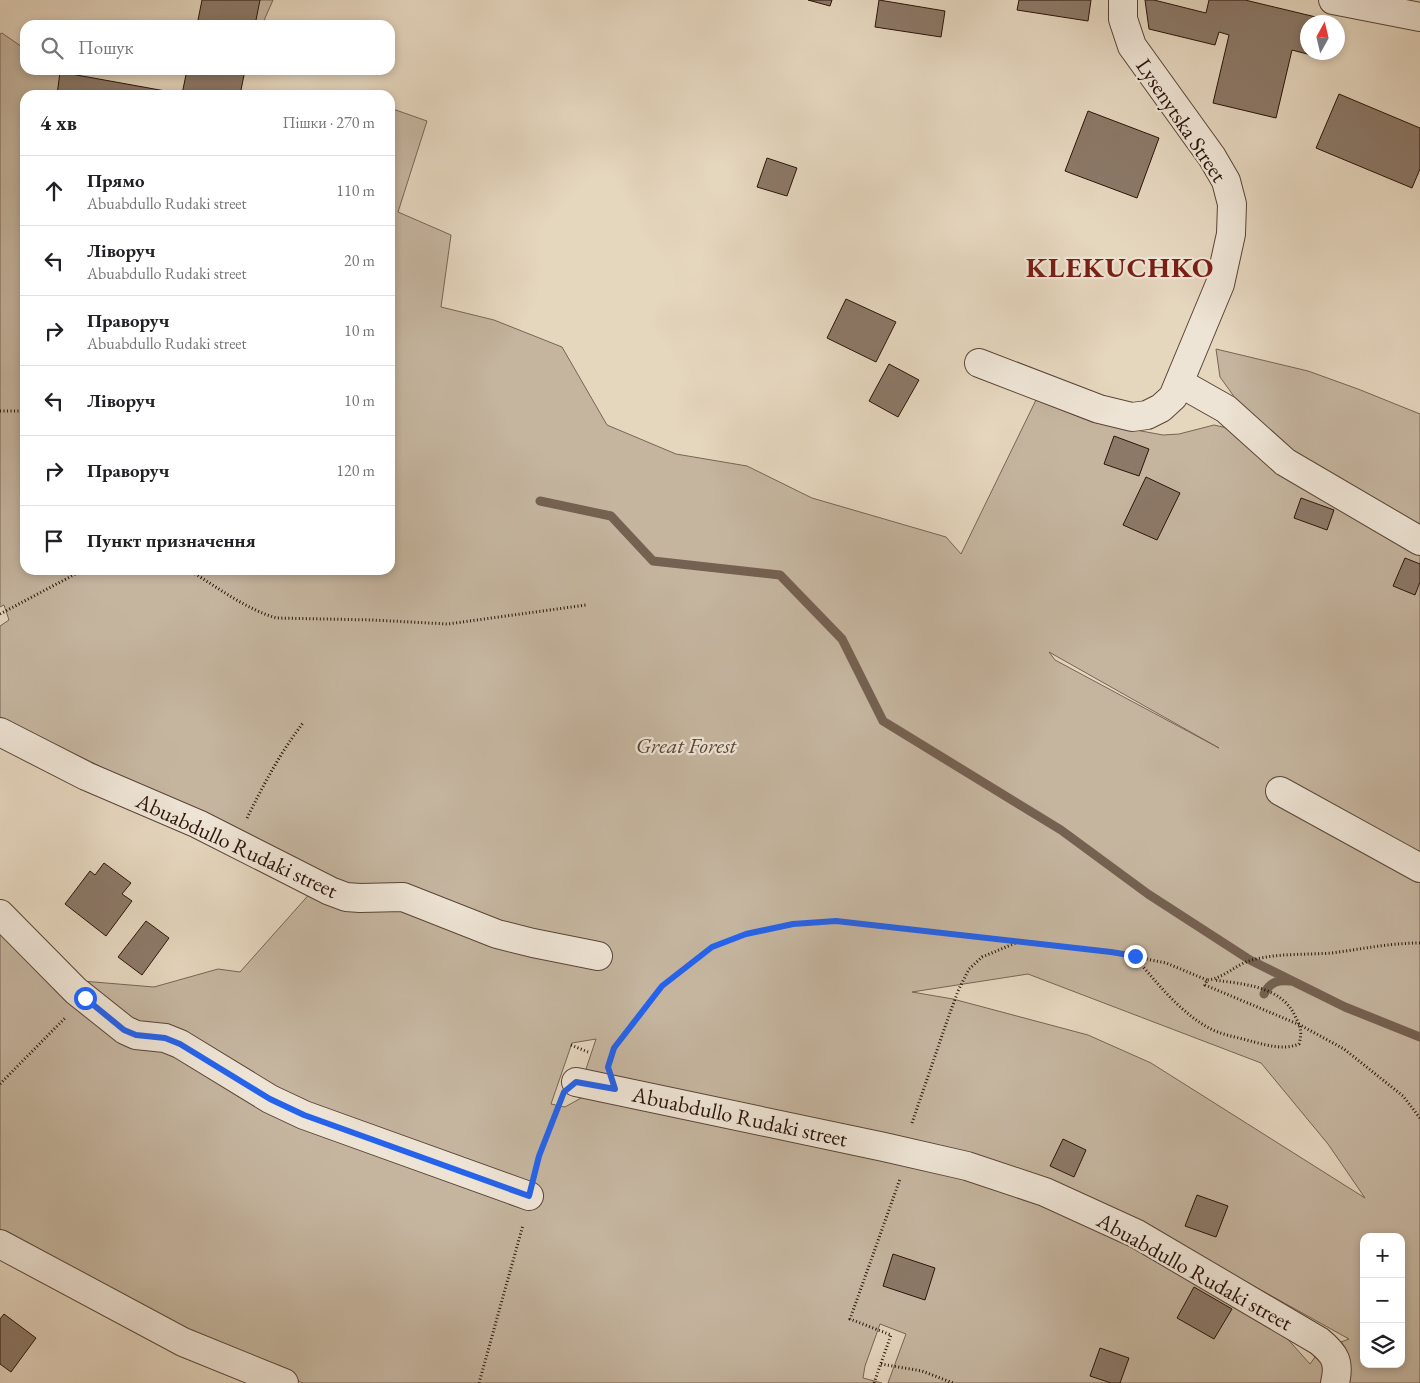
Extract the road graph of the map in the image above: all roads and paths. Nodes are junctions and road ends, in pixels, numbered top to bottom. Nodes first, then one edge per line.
1 (1123, 0) edge
2 (1333, 0) edge
3 (1420, 17) edge
4 (979, 363) dead end
5 (1180, 383) junction
6 (0, 411) edge
7 (20, 411) edge
8 (1420, 541) edge
9 (74, 575) edge
10 (197, 575) edge
11 (586, 605) dead end
12 (0, 614) edge
13 (302, 723) dead end
14 (0, 732) edge
15 (1280, 791) dead end
16 (235, 843) junction
17 (1420, 868) edge
18 (0, 914) edge
19 (1018, 942) junction
20 (1420, 943) edge
21 (598, 956) dead end
22 (1135, 956) junction
23 (1214, 979) junction
24 (1206, 980) junction
25 (85, 998) junction
26 (1300, 1025) junction
27 (576, 1082) joint
28 (0, 1084) edge
29 (615, 1089) junction
30 (1420, 1118) edge
31 (906, 1152) junction
32 (529, 1196) junction
33 (0, 1244) edge
34 (881, 1364) junction
35 (284, 1383) edge
36 (479, 1383) edge
37 (874, 1383) edge
38 (952, 1383) edge
39 (1334, 1383) edge

1 - 5 street, Lysenytska Street
2 - 3 street
4 - 5 street, Lysenytska Street
5 - 8 street
6 - 7 path
9 - 12 path
10 - 11 path
13 - 16 path
14 - 16 street, Abuabdullo Rudaki street
15 - 17 street
16 - 21 street, Abuabdullo Rudaki street
18 - 25 street
19 - 22 path
19 - 29 path
19 - 31 path
20 - 23 path
22 - 24 path
22 - 26 path
23 - 24 path
23 - 26 path
24 - 26 path
25 - 28 path
25 - 32 street
26 - 30 path
27 - 29 street, Abuabdullo Rudaki street
27 - 32 path
29 - 31 street, Abuabdullo Rudaki street
31 - 34 path
31 - 39 street, Abuabdullo Rudaki street
32 - 36 path
33 - 35 street
34 - 37 path
34 - 38 path

